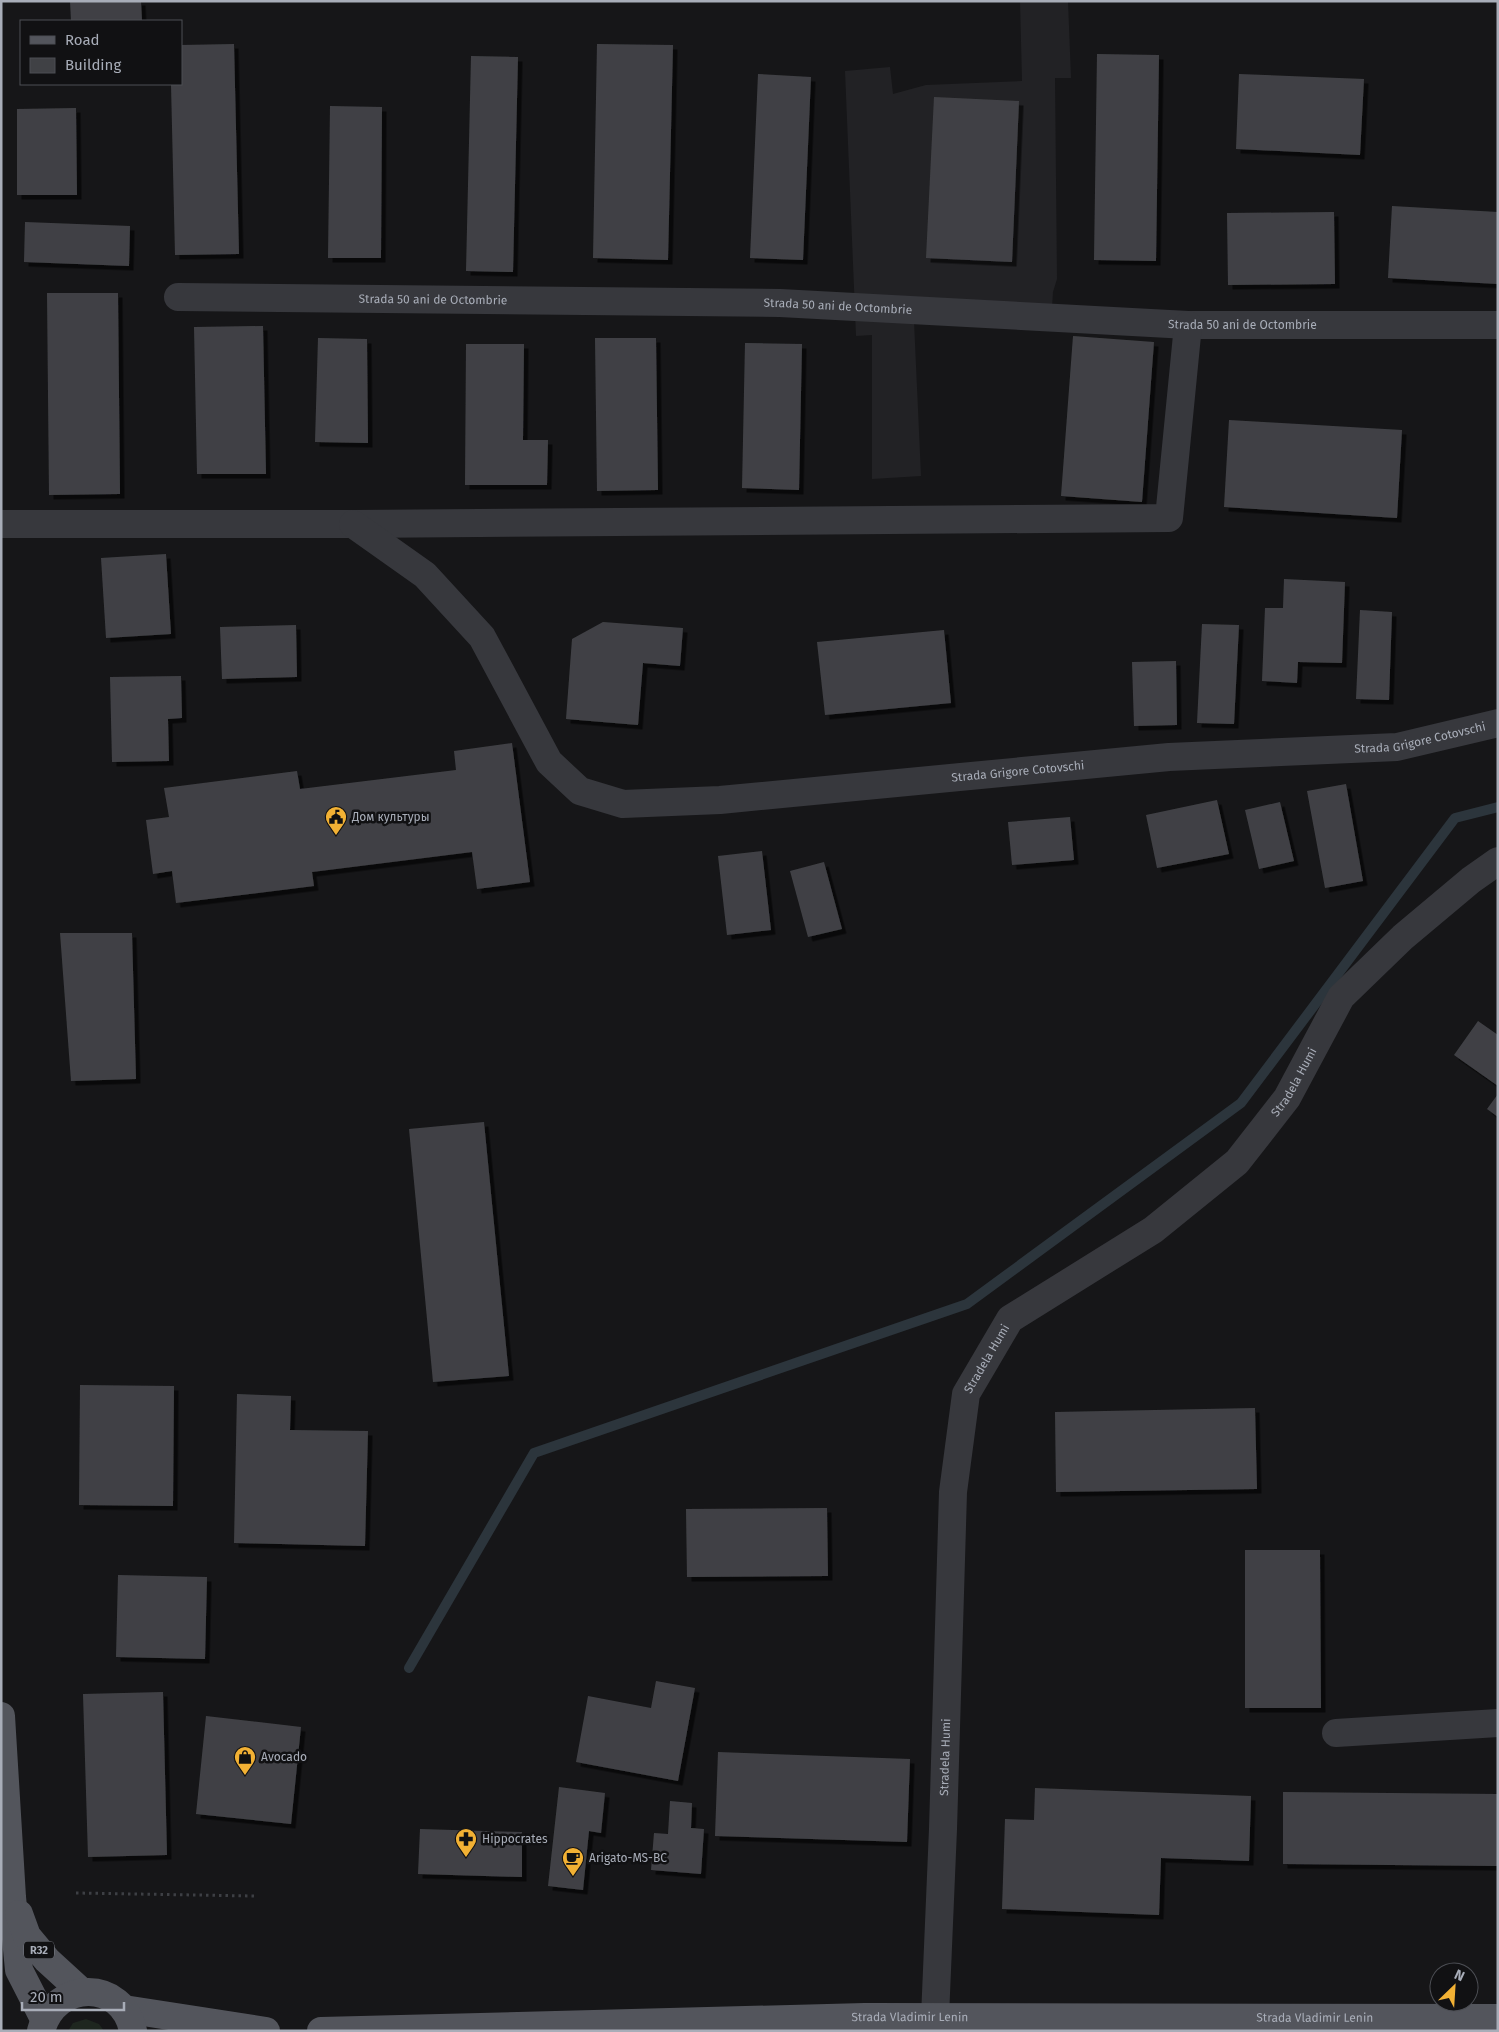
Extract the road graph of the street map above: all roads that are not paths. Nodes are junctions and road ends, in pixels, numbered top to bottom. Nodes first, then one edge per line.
1 (178, 298) dead end
2 (1188, 325) junction
3 (1498, 325) edge
4 (1, 524) edge
5 (353, 524) junction
6 (1498, 723) edge
7 (1498, 861) edge
8 (1, 1716) edge
9 (1498, 1723) edge
10 (1336, 1733) dead end
11 (12, 1896) junction
12 (82, 1992) junction
13 (934, 2017) junction
14 (1498, 2018) edge
15 (129, 2020) edge
16 (1194, 2024) edge
17 (43, 2025) edge
18 (266, 2031) edge
19 (321, 2031) edge

1 - 2 street, Strada 50 ani de Octombrie
2 - 3 street, Strada 50 ani de Octombrie
2 - 5 street
4 - 5 street
5 - 6 street, Strada Grigore Cotovschi
7 - 13 street, Stradela Humi
8 - 11 main road, R32
9 - 10 street
11 - 12 main road, R32
11 - 17 main road, R32
12 - 15 main road
12 - 17 main road
13 - 16 main road, Strada Vladimir Lenin
13 - 19 main road, Strada Vladimir Lenin
14 - 16 main road, Strada Vladimir Lenin
15 - 18 main road

